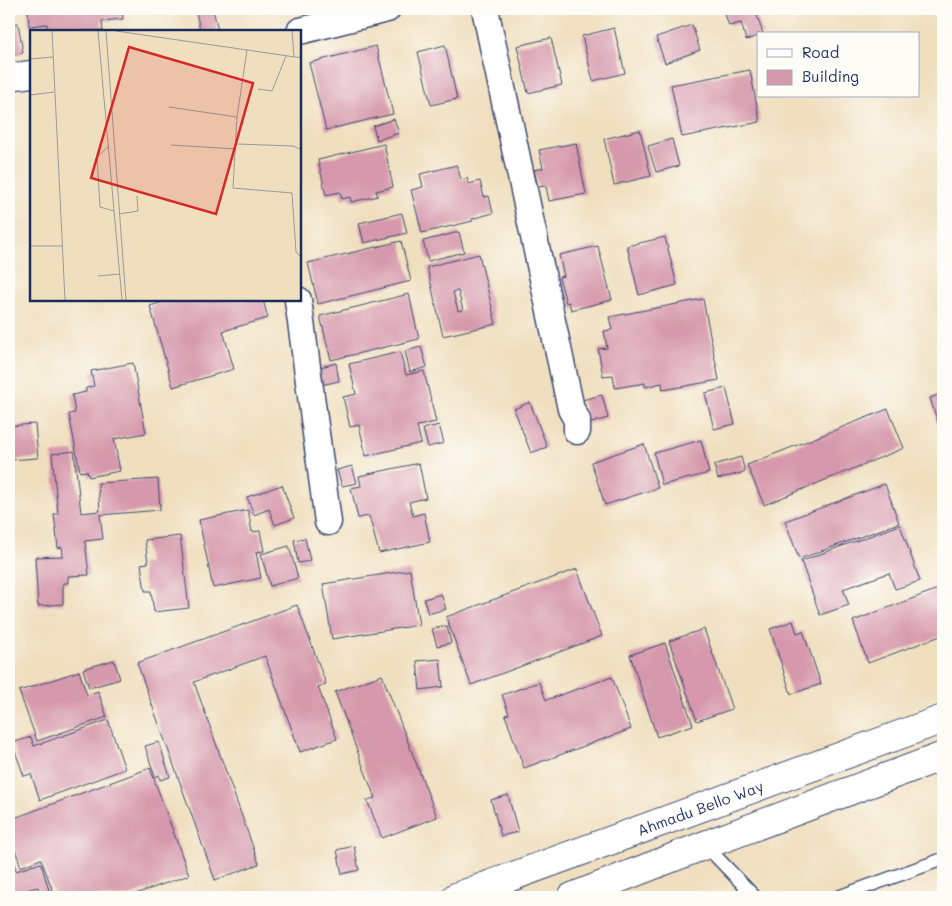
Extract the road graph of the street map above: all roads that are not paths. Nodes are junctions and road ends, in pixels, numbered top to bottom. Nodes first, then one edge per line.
1 (387, 9) edge
2 (485, 9) edge
3 (301, 31) edge
4 (30, 74) edge
5 (9, 77) edge
6 (298, 301) edge
7 (577, 431) dead end
8 (328, 522) dead end
9 (943, 719) edge
10 (943, 756) edge
11 (705, 845) junction
12 (943, 859) edge
13 (456, 897) edge
14 (572, 897) edge
15 (755, 897) edge
16 (838, 897) edge

1 - 3 street
2 - 7 street
4 - 5 street
6 - 8 street
9 - 13 main road, Ahmadu Bello Way
10 - 11 main road
11 - 14 main road
11 - 15 lane
12 - 16 lane

